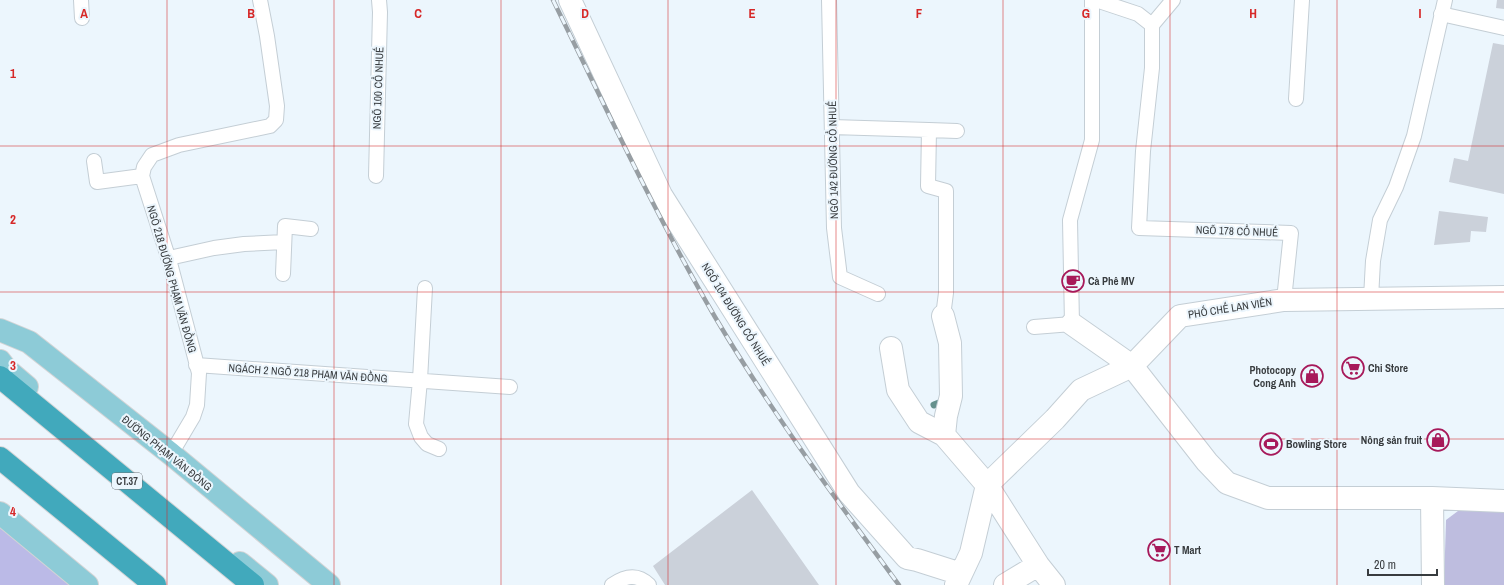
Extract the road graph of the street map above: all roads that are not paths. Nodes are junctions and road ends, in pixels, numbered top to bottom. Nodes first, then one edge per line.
1 (81, 0) edge
2 (260, 0) edge
3 (379, 0) edge
4 (570, 0) edge
5 (829, 0) edge
6 (1092, 0) edge
7 (1096, 0) edge
8 (1172, 0) edge
9 (1302, 0) edge
10 (1444, 0) edge
11 (1441, 14) junction
12 (82, 18) dead end
13 (1152, 26) junction
14 (1504, 28) edge
15 (1296, 100) dead end
16 (832, 127) junction
17 (929, 130) junction
18 (957, 131) dead end
19 (94, 161) dead end
20 (142, 176) junction
21 (376, 176) dead end
22 (311, 228) dead end
23 (284, 242) junction
24 (169, 258) junction
25 (283, 274) dead end
26 (425, 288) dead end
27 (878, 294) dead end
28 (1504, 297) edge
29 (1371, 298) junction
30 (1284, 300) junction
31 (943, 316) joint
32 (1072, 324) junction
33 (1034, 327) dead end
34 (0, 330) edge
35 (891, 348) dead end
36 (0, 361) edge
37 (196, 365) junction
38 (1132, 366) junction
39 (0, 377) edge
40 (420, 380) junction
41 (510, 387) dead end
42 (944, 435) junction
43 (439, 450) dead end
44 (170, 454) junction
45 (0, 458) edge
46 (0, 466) edge
47 (987, 485) junction
48 (1432, 498) junction
49 (1504, 501) edge
50 (0, 513) edge
51 (1038, 565) junction
52 (958, 580) edge
53 (87, 585) edge
54 (147, 585) edge
55 (155, 585) edge
56 (253, 585) edge
57 (266, 585) edge
58 (329, 585) edge
59 (612, 585) edge
60 (649, 585) edge
61 (1005, 585) edge
62 (1054, 585) edge
63 (1433, 585) edge

1 - 12 lane
2 - 20 lane
3 - 21 lane, NGÕ 100 CỔ NHUẾ
4 - 52 street, NGÕ 104 ĐƯỜNG CỔ NHUẾ
5 - 16 lane, NGÕ 142 ĐƯỜNG CỔ NHUẾ
6 - 32 lane
7 - 13 lane
8 - 13 lane
9 - 15 lane
10 - 11 lane
11 - 14 lane
11 - 29 lane
13 - 30 lane, NGÕ 178 CỔ NHUẾ
16 - 17 lane
16 - 27 lane, NGÕ 142 ĐƯỜNG CỔ NHUẾ
17 - 18 lane
17 - 31 lane
19 - 20 lane
20 - 24 lane, NGÕ 218 ĐƯỜNG PHẠM VĂN ĐỒNG
22 - 23 lane
23 - 24 lane
23 - 25 lane
24 - 37 lane, NGÕ 218 ĐƯỜNG PHẠM VĂN ĐỒNG
26 - 40 lane
28 - 29 street, PHỐ CHẾ LAN VIÊN
29 - 30 street, PHỐ CHẾ LAN VIÊN
30 - 38 street, PHỐ CHẾ LAN VIÊN
31 - 42 street
32 - 33 lane
32 - 38 street
34 - 44 main road, ĐƯỜNG PHẠM VĂN ĐỒNG
35 - 42 street
36 - 57 main road
37 - 40 lane, NGÁCH 2 NGÕ 218 PHẠM VĂN ĐỒNG
37 - 44 lane, NGÕ 218 ĐƯỜNG PHẠM VĂN ĐỒNG
38 - 47 street, PHỐ CHẾ LAN VIÊN
38 - 48 street
39 - 56 highway, CT.37
40 - 41 lane, NGÁCH 2 NGÕ 218 PHẠM VĂN ĐỒNG
40 - 43 lane
42 - 47 street
44 - 58 main road, ĐƯỜNG PHẠM VĂN ĐỒNG
45 - 55 highway
46 - 54 main road
47 - 51 street
47 - 52 street
48 - 49 street
48 - 63 street
50 - 53 main road
51 - 61 street
51 - 62 street
59 - 60 lane

